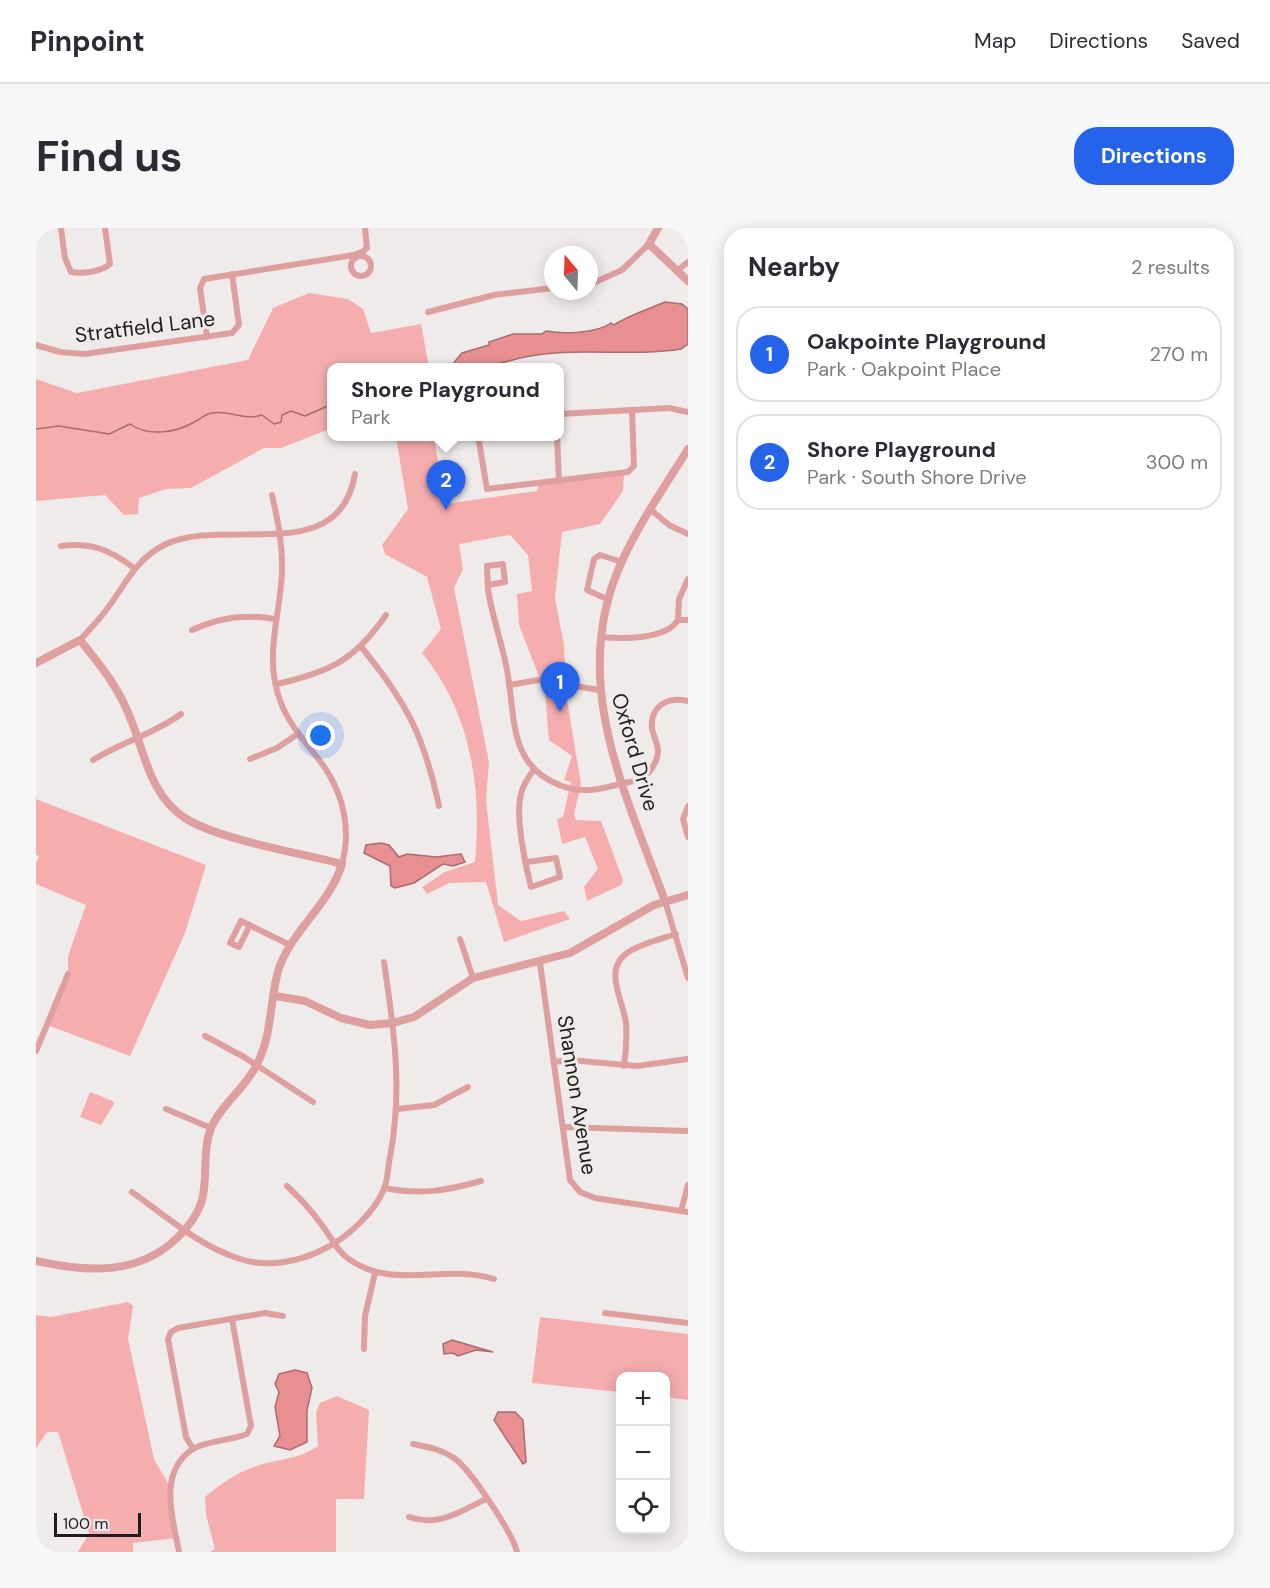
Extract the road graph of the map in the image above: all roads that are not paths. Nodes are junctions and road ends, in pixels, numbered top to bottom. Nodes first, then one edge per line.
1 (61, 228) edge
2 (105, 228) edge
3 (365, 228) edge
4 (658, 228) edge
5 (649, 244) junction
6 (367, 246) junction
7 (367, 257) dead end
8 (688, 262) edge
9 (678, 270) junction
10 (232, 274) junction
11 (598, 281) edge
12 (688, 281) edge
13 (544, 289) edge
14 (428, 312) dead end
15 (207, 337) junction
16 (36, 345) edge
17 (632, 410) junction
18 (688, 412) edge
19 (564, 414) edge
20 (479, 441) edge
21 (558, 441) edge
22 (688, 448) edge
23 (355, 474) dead end
24 (559, 482) junction
25 (273, 495) dead end
26 (651, 510) junction
27 (281, 533) junction
28 (688, 534) edge
29 (62, 546) dead end
30 (622, 562) junction
31 (134, 568) junction
32 (688, 579) edge
33 (488, 585) junction
34 (609, 600) junction
35 (386, 615) dead end
36 (275, 619) junction
37 (678, 620) junction
38 (688, 620) edge
39 (192, 630) dead end
40 (601, 638) junction
41 (80, 640) junction
42 (362, 648) junction
43 (36, 663) edge
44 (277, 684) junction
45 (509, 685) junction
46 (599, 690) junction
47 (688, 701) edge
48 (181, 714) dead end
49 (298, 734) junction
50 (137, 738) junction
51 (250, 759) dead end
52 (93, 760) dead end
53 (534, 769) junction
54 (621, 783) junction
55 (439, 806) dead end
56 (688, 806) edge
57 (688, 837) edge
58 (526, 862) junction
59 (342, 864) junction
60 (688, 895) edge
61 (665, 901) junction
62 (250, 925) dead end
63 (676, 934) junction
64 (460, 939) dead end
65 (290, 945) junction
66 (384, 962) dead end
67 (540, 963) junction
68 (68, 974) dead end
69 (473, 978) junction
70 (688, 978) edge
71 (275, 996) junction
72 (393, 1023) junction
73 (205, 1036) dead end
74 (36, 1051) edge
75 (688, 1059) edge
76 (554, 1062) junction
77 (624, 1066) junction
78 (256, 1067) junction
79 (468, 1087) dead end
80 (313, 1102) dead end
81 (397, 1108) junction
82 (166, 1109) dead end
83 (563, 1127) junction
84 (211, 1128) junction
85 (688, 1131) edge
86 (481, 1181) dead end
87 (688, 1185) edge
88 (287, 1186) dead end
89 (384, 1188) junction
90 (132, 1192) dead end
91 (685, 1212) edge
92 (186, 1231) junction
93 (334, 1244) junction
94 (36, 1260) edge
95 (375, 1273) junction
96 (494, 1279) dead end
97 (605, 1313) dead end
98 (283, 1316) dead end
99 (232, 1319) junction
100 (688, 1323) edge
101 (364, 1350) dead end
102 (413, 1444) dead end
103 (193, 1449) junction
104 (486, 1499) junction
105 (409, 1517) dead end
106 (179, 1552) edge
107 (517, 1552) edge

1 - 2 street
3 - 6 street
4 - 5 street
5 - 9 street
5 - 11 street
6 - 7 street
6 - 10 street
8 - 9 street
9 - 12 street
10 - 15 street, Stratfield Lane
10 - 15 street
13 - 14 street
15 - 16 street, Stratfield Lane
17 - 18 street
17 - 19 street
17 - 24 street
20 - 24 street
21 - 24 street
22 - 26 street, Oxford Drive
23 - 27 street
25 - 27 street
26 - 28 street
26 - 30 street, Oxford Drive
27 - 31 street
27 - 36 street
29 - 31 street
30 - 34 street, Oxford Drive
30 - 34 street
31 - 41 street
32 - 37 street
33 - 33 street
33 - 45 street
34 - 40 street, Oxford Drive
35 - 42 street
36 - 39 street
36 - 44 street
37 - 38 street
37 - 40 street
40 - 46 street, Oxford Drive
41 - 43 street
41 - 50 street
42 - 44 street
42 - 55 street
44 - 49 street
45 - 46 street
45 - 53 street
46 - 54 street, Oxford Drive
47 - 54 street
48 - 50 street
49 - 51 street
49 - 59 street
50 - 52 street
50 - 59 street
53 - 54 street
53 - 58 street
54 - 61 street, Oxford Drive
56 - 57 street
58 - 58 street
59 - 65 street
60 - 61 street
61 - 63 street
61 - 67 street
62 - 65 street
63 - 70 street
63 - 77 street
64 - 69 street
65 - 71 street
66 - 72 street
67 - 69 street
67 - 76 street, Shannon Avenue
68 - 74 street
69 - 72 street
71 - 72 street
71 - 78 street
72 - 81 street
73 - 78 street
75 - 77 street
76 - 77 street
76 - 83 street, Shannon Avenue
78 - 80 street
78 - 84 street
79 - 81 street
81 - 89 street
82 - 84 street
83 - 85 street
83 - 91 street, Shannon Avenue
84 - 92 street
86 - 89 street
87 - 91 street
88 - 93 street
89 - 93 street
90 - 92 street
92 - 93 street
92 - 94 street
93 - 95 street
95 - 96 street
95 - 101 street
97 - 100 street
98 - 99 street
99 - 103 street
99 - 103 street
102 - 104 street
103 - 106 street
104 - 105 street
104 - 107 street

